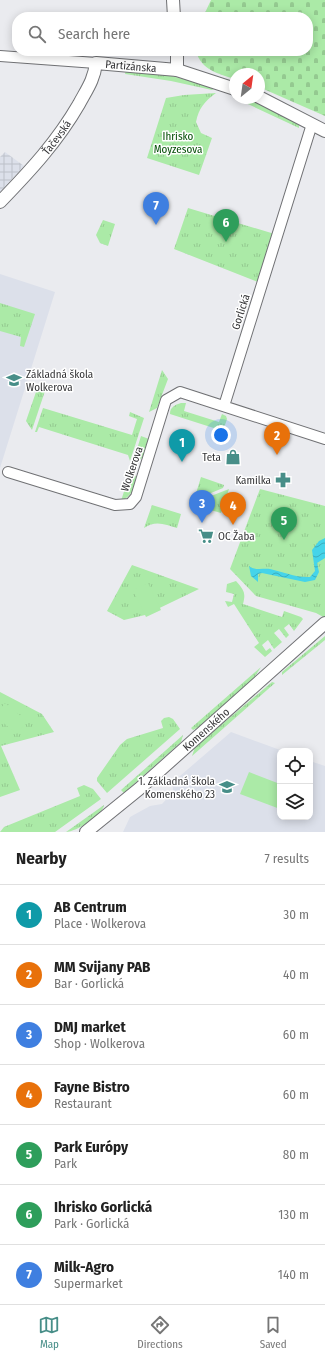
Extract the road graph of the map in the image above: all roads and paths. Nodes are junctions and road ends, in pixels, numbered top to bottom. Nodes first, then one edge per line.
1 (173, 0) edge
2 (174, 12) edge
3 (2, 56) edge
4 (177, 56) edge
5 (96, 62) junction
6 (177, 70) junction
7 (229, 87) edge
8 (265, 100) edge
9 (312, 124) junction
10 (325, 131) edge
11 (0, 202) edge
12 (224, 406) junction
13 (325, 439) edge
14 (8, 472) dead end
15 (325, 624) edge
16 (86, 832) edge

1 - 2 street
3 - 5 street, Partizánska
4 - 6 street
5 - 6 street, Partizánska
5 - 11 street, Ťačevská
6 - 7 street, Partizánska
8 - 9 street
9 - 10 street
9 - 12 street, Gorlická
12 - 13 street
12 - 14 street, Wolkerova
15 - 16 street, Komenského

